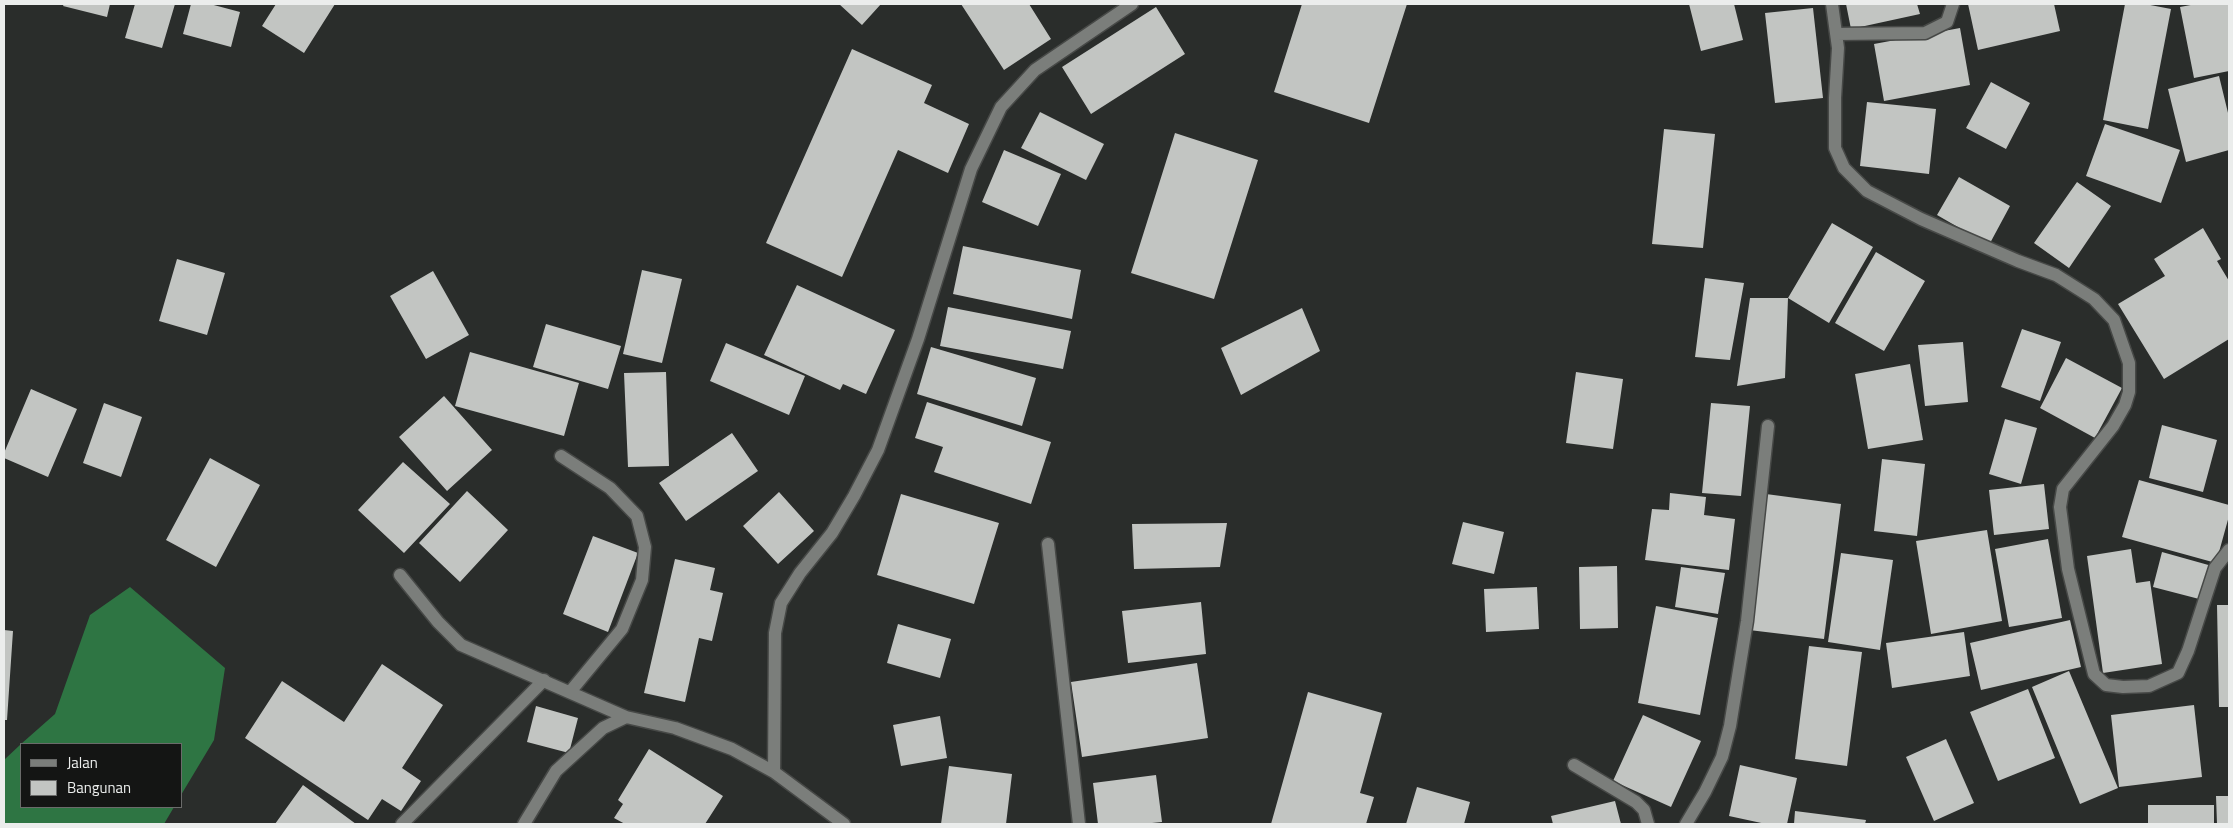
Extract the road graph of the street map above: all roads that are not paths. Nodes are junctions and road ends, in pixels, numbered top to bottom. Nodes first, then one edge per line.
1 (1132, 4) edge
2 (1832, 4) edge
3 (1953, 4) edge
4 (1836, 34) junction
5 (1768, 426) dead end
6 (561, 456) dead end
7 (1048, 544) dead end
8 (2229, 550) edge
9 (400, 575) dead end
10 (544, 680) junction
11 (570, 692) junction
12 (626, 717) junction
13 (1574, 765) dead end
14 (774, 772) junction
15 (402, 824) edge
16 (524, 824) edge
17 (844, 824) edge
18 (1079, 824) edge
19 (1648, 824) edge
20 (1686, 824) edge

1 - 14 street
2 - 4 street
3 - 4 street
4 - 8 street
5 - 20 street
6 - 11 street
7 - 18 street
9 - 10 street
10 - 11 street
10 - 15 street
11 - 12 street
12 - 14 street
12 - 16 street
13 - 19 street
14 - 17 street

